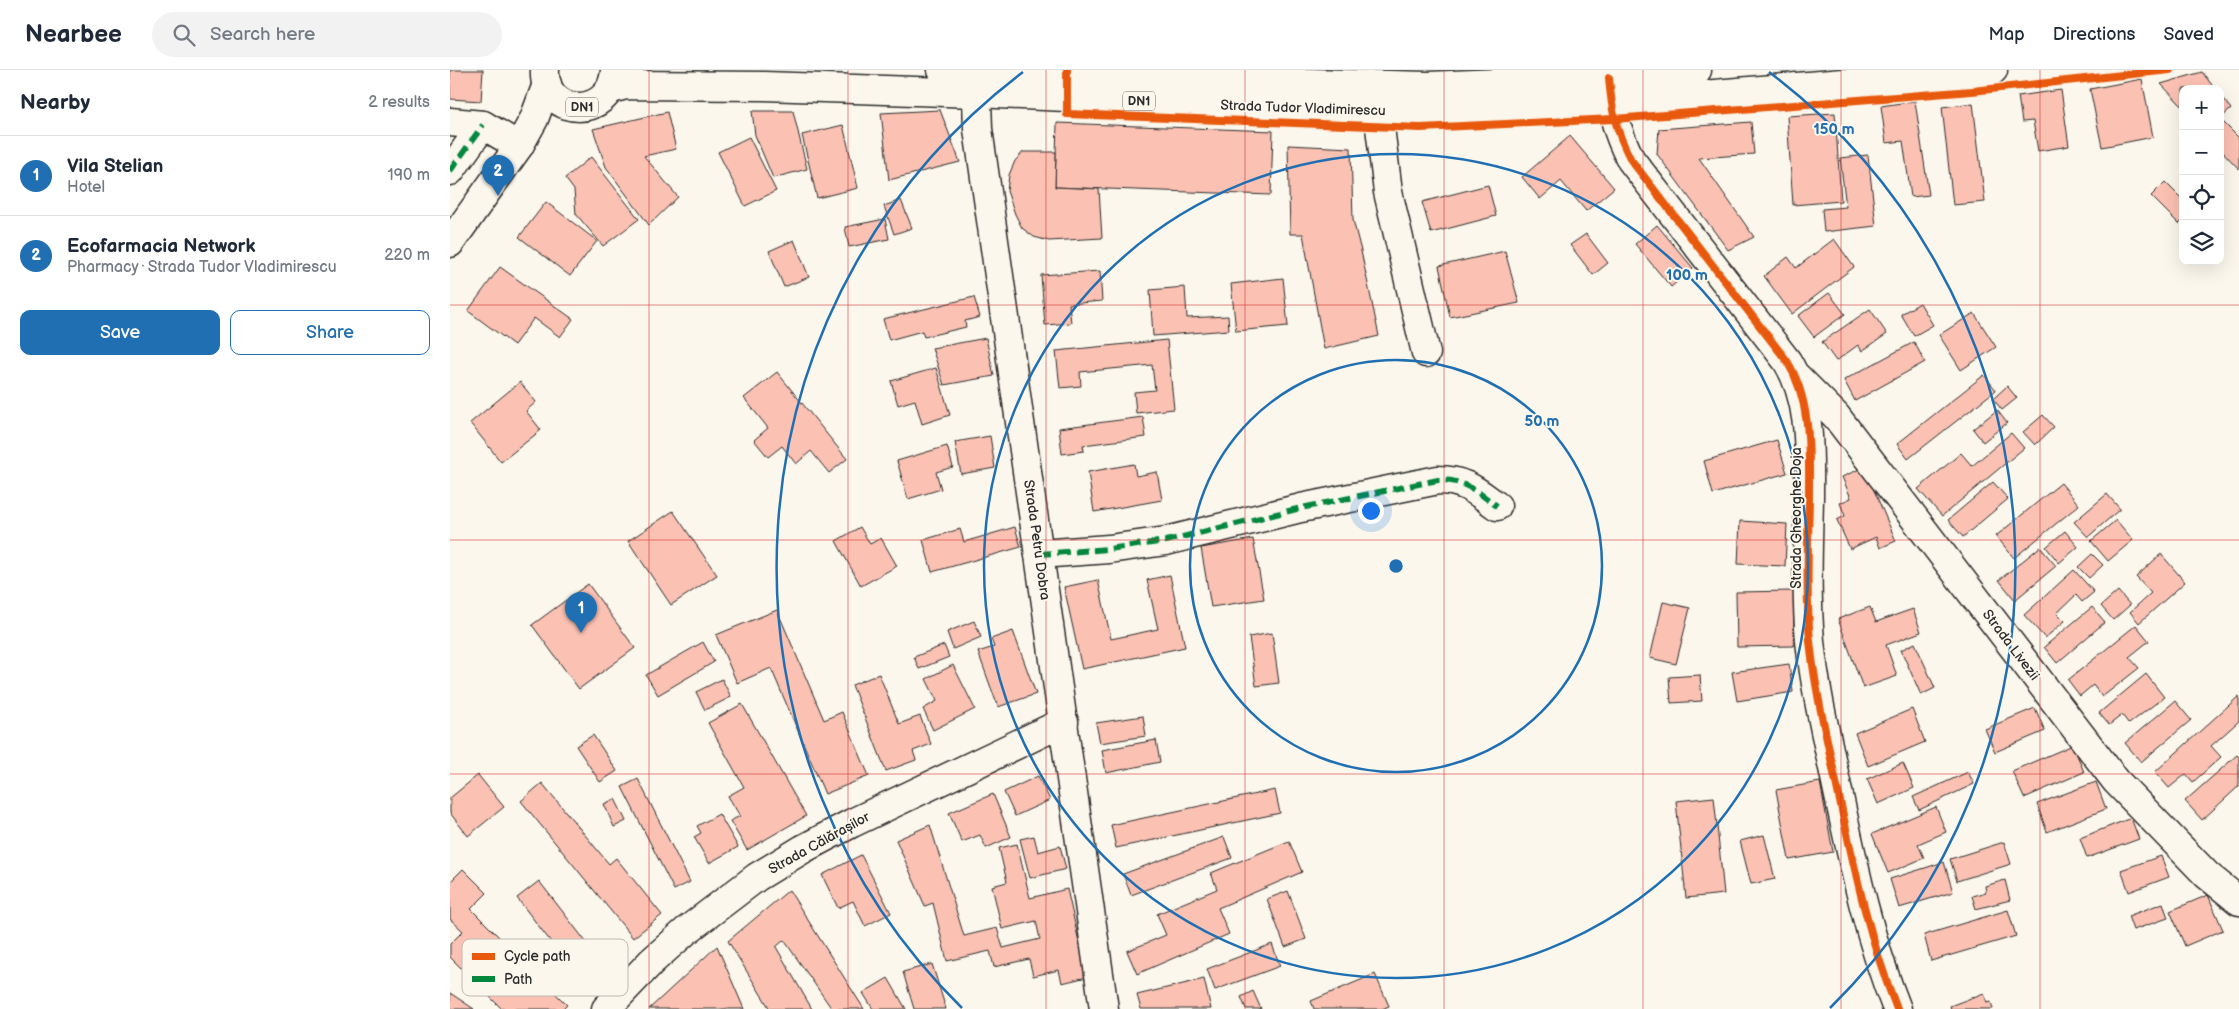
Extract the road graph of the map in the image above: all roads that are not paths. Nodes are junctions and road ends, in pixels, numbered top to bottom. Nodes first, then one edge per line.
1 (942, 70) edge
2 (1698, 70) edge
3 (1993, 70) edge
4 (546, 77) edge
5 (613, 79) edge
6 (976, 82) junction
7 (1427, 90) edge
8 (1610, 90) junction
9 (577, 107) junction
10 (1378, 111) junction
11 (450, 122) edge
12 (483, 125) junction
13 (519, 146) junction
14 (450, 171) edge
15 (450, 243) edge
16 (1426, 353) dead end
17 (1797, 377) junction
18 (1497, 506) dead end
19 (1039, 554) junction
20 (1064, 722) junction
21 (2239, 901) edge
22 (628, 986) edge
23 (618, 996) edge
24 (606, 1009) edge
25 (1104, 1009) edge
26 (1897, 1009) edge

1 - 6 street, Strada Tudor Vladimirescu / DN1
2 - 8 street, Strada Tudor Vladimirescu / DN1
3 - 8 street, Strada Tudor Vladimirescu / DN1
4 - 9 street, Strada Tudor Vladimirescu / DN1
4 - 13 street, Strada Tudor Vladimirescu / DN1
5 - 6 street, Strada Tudor Vladimirescu / DN1
5 - 9 street, Strada Tudor Vladimirescu / DN1
6 - 7 street, Strada Tudor Vladimirescu / DN1
6 - 10 street, Strada Tudor Vladimirescu / DN1
6 - 19 street, Strada Petru Dobra
7 - 8 street, Strada Tudor Vladimirescu / DN1
7 - 10 street, Strada Tudor Vladimirescu / DN1
8 - 17 street, Strada Gheorghe Doja
9 - 13 street, Strada Tudor Vladimirescu / DN1
10 - 16 street
11 - 12 street
12 - 13 street
12 - 14 street
13 - 15 street, Strada Tudor Vladimirescu / DN1
17 - 21 street, Strada Livezii
17 - 26 street, Strada Gheorghe Doja
18 - 19 street
19 - 20 street, Strada Petru Dobra
20 - 22 street, Strada Călărașilor
20 - 25 street, Strada Petru Dobra
23 - 24 street, Strada Călărașilor

